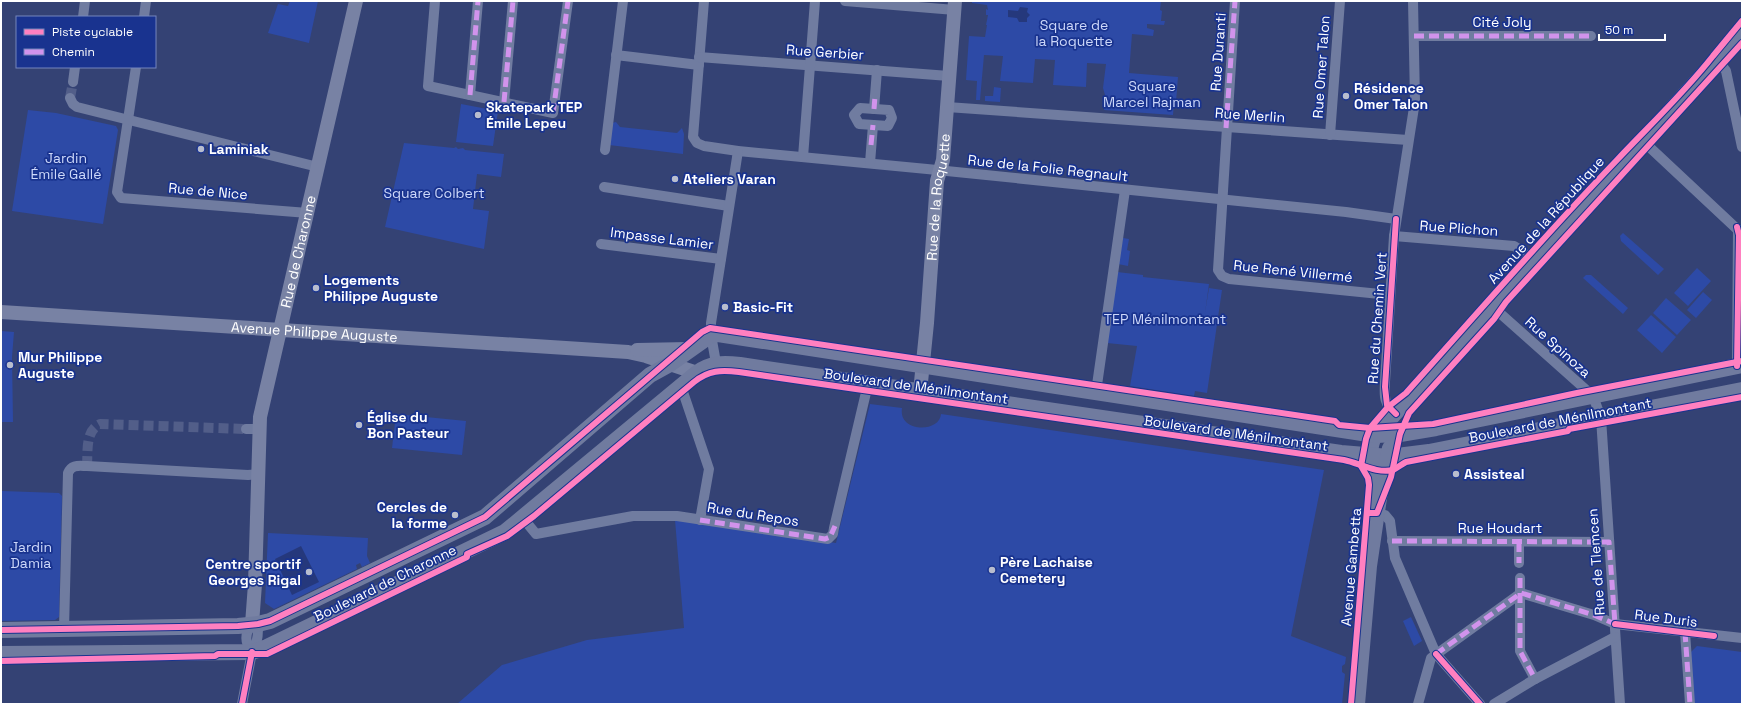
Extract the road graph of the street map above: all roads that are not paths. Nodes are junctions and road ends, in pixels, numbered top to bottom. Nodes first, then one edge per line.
1 (85, 1) edge
2 (146, 1) edge
3 (356, 1) edge
4 (435, 1) edge
5 (478, 1) edge
6 (513, 1) edge
7 (568, 1) edge
8 (622, 1) edge
9 (704, 1) edge
10 (815, 1) edge
11 (845, 1) edge
12 (1235, 1) edge
13 (1340, 1) edge
14 (1413, 1) edge
15 (955, 5) edge
16 (83, 16) edge
17 (144, 16) edge
18 (1742, 32) edge
19 (1414, 36) junction
20 (1591, 36) dead end
21 (616, 55) junction
22 (1718, 60) junction
23 (699, 61) junction
24 (810, 65) junction
25 (75, 68) edge
26 (136, 68) edge
27 (877, 70) junction
28 (949, 76) junction
29 (73, 82) tunnel mouth
30 (470, 95) junction
31 (70, 98) dead end
32 (504, 102) junction
33 (947, 107) junction
34 (874, 109) junction
35 (128, 120) junction
36 (872, 125) junction
37 (1226, 128) junction
38 (1330, 135) junction
39 (1408, 140) junction
40 (1644, 142) junction
41 (1742, 147) edge
42 (605, 150) dead end
43 (738, 151) junction
44 (803, 157) junction
45 (870, 163) junction
46 (318, 167) junction
47 (940, 171) junction
48 (604, 187) dead end
49 (1125, 190) junction
50 (1222, 200) junction
51 (729, 206) junction
52 (308, 213) junction
53 (1396, 219) junction
54 (1394, 236) junction
55 (601, 244) dead end
56 (721, 259) junction
57 (1533, 262) junction
58 (1390, 295) junction
59 (1493, 307) junction
60 (1, 312) edge
61 (280, 330) junction
62 (711, 335) junction
63 (689, 349) junction
64 (628, 352) junction
65 (670, 364) junction
66 (716, 364) junction
67 (1740, 366) edge
68 (923, 367) junction
69 (697, 373) junction
70 (868, 384) junction
71 (681, 386) junction
72 (1742, 390) edge
73 (920, 392) junction
74 (1096, 392) junction
75 (1593, 396) junction
76 (1396, 414) junction
77 (1092, 416) junction
78 (1602, 418) junction
79 (1376, 435) junction
80 (1393, 435) junction
81 (1371, 456) junction
82 (1389, 457) junction
83 (258, 474) junction
84 (1378, 506) junction
85 (485, 517) junction
86 (522, 517) junction
87 (700, 520) junction
88 (496, 537) junction
89 (1392, 541) junction
90 (1519, 542) junction
91 (1609, 542) junction
92 (1519, 563) dead end
93 (1520, 578) dead end
94 (1521, 593) junction
95 (252, 624) junction
96 (1615, 624) junction
97 (64, 629) junction
98 (1, 630) edge
99 (1685, 632) junction
100 (1615, 637) junction
101 (1742, 638) edge
102 (252, 652) junction
103 (1, 654) edge
104 (1436, 654) junction
105 (1535, 679) junction
106 (242, 704) edge
107 (1357, 704) edge
108 (1418, 704) edge
109 (1480, 704) edge
110 (1494, 704) edge
111 (1620, 704) edge
112 (1690, 704) edge

1 - 16 street
2 - 17 street
3 - 46 street, Rue de Charonne
4 - 30 street
5 - 30 street
6 - 32 street
7 - 32 street
8 - 21 street
9 - 23 street, Rue de la Folie Regnault
10 - 24 street
11 - 15 street
12 - 37 street, Rue Duranti
13 - 38 street, Rue Omer Talon
14 - 19 street, Rue du Chemin Vert
15 - 28 street, Rue de la Roquette
18 - 22 main road, Avenue de la République
19 - 20 street, Cité Joly
19 - 39 street, Rue du Chemin Vert
21 - 23 street, Rue Gerbier
21 - 42 street
22 - 40 main road, Avenue de la République
22 - 41 street
23 - 24 street, Rue Gerbier
23 - 43 street, Rue de la Folie Regnault
24 - 27 street, Rue Gerbier
24 - 44 street
25 - 29 street
26 - 35 street
27 - 28 street, Rue Gerbier
27 - 34 street
28 - 33 street, Rue de la Roquette
30 - 32 street
31 - 35 street
33 - 37 street, Rue Merlin
33 - 47 street, Rue de la Roquette
34 - 36 street
34 - 36 street
35 - 46 street
35 - 52 street, Rue de Nice
36 - 45 street
37 - 38 street, Rue Merlin
37 - 50 street, Rue Duranti
38 - 39 street, Rue Merlin
39 - 53 street, Rue du Chemin Vert
40 - 57 main road, Avenue de la République
40 - 67 street
43 - 44 street, Rue de la Folie Regnault
43 - 51 street
44 - 45 street, Rue de la Folie Regnault
45 - 47 street, Rue de la Folie Regnault
46 - 52 street, Rue de Charonne
47 - 49 street, Rue de la Folie Regnault
47 - 68 street, Rue de la Roquette
48 - 51 street
49 - 50 street, Rue de la Folie Regnault
49 - 74 street
50 - 53 street, Rue de la Folie Regnault
50 - 58 street, Rue René Villermé
51 - 56 street
52 - 61 street, Rue de Charonne
53 - 54 street, Rue du Chemin Vert
54 - 57 street, Rue Plichon
54 - 58 street, Rue du Chemin Vert
55 - 56 street, Impasse Lamier
56 - 62 street
57 - 59 main road, Avenue de la République
58 - 76 street, Rue du Chemin Vert
59 - 75 street, Rue Spinoza
59 - 76 main road, Avenue de la République
60 - 61 street, Avenue Philippe Auguste
61 - 64 street, Avenue Philippe Auguste
61 - 83 street, Rue de Charonne
62 - 63 main road, Boulevard de Charonne
62 - 66 street
62 - 68 main road, Boulevard de Ménilmontant
63 - 64 street, Avenue Philippe Auguste
63 - 65 main road, Boulevard de Charonne
64 - 65 street, Avenue Philippe Auguste
65 - 69 street, Avenue Philippe Auguste
65 - 85 main road, Boulevard de Charonne
66 - 69 main road, Boulevard de Charonne
66 - 70 main road, Boulevard de Ménilmontant
67 - 75 main road, Boulevard de Ménilmontant
68 - 73 street, Rue de la Roquette
68 - 74 main road, Boulevard de Ménilmontant
69 - 71 main road, Boulevard de Charonne
70 - 73 main road, Boulevard de Ménilmontant
70 - 87 street, Rue du Repos
71 - 86 main road, Boulevard de Charonne
71 - 87 street
72 - 78 main road, Boulevard de Ménilmontant
73 - 77 main road, Boulevard de Ménilmontant
74 - 77 main road
74 - 79 main road, Boulevard de Ménilmontant
75 - 78 street, Rue Spinoza
75 - 80 main road, Boulevard de Ménilmontant
76 - 79 main road, Avenue de la République
76 - 80 main road
77 - 81 main road, Boulevard de Ménilmontant
78 - 82 main road, Boulevard de Ménilmontant
78 - 91 street, Rue de Tlemcen
79 - 80 main road, Boulevard de Ménilmontant
79 - 81 main road
80 - 82 main road
81 - 82 main road, Boulevard de Ménilmontant
81 - 84 main road
82 - 84 main road
83 - 95 street, Rue de Charonne
83 - 97 street
84 - 89 street
84 - 107 main road, Avenue Gambetta
85 - 88 main road
85 - 95 main road, Boulevard de Charonne
86 - 87 street, Rue du Repos
86 - 88 main road, Boulevard de Charonne
88 - 102 main road, Boulevard de Charonne
89 - 90 street, Rue Houdart
89 - 104 street
90 - 91 street, Rue Houdart
90 - 92 street
91 - 96 street, Rue de Tlemcen
93 - 94 street
94 - 96 street, Rue Duris
94 - 104 street
94 - 105 street
95 - 97 main road, Boulevard de Charonne
95 - 102 street, Rue de Charonne
96 - 99 street, Rue Duris
96 - 100 street, Rue de Tlemcen
97 - 98 main road, Boulevard de Charonne
99 - 101 street, Rue Duris
99 - 112 street
100 - 105 street
100 - 111 street, Rue de Tlemcen
102 - 103 main road, Boulevard de Charonne
102 - 106 street
104 - 108 street
104 - 109 street
105 - 110 street

